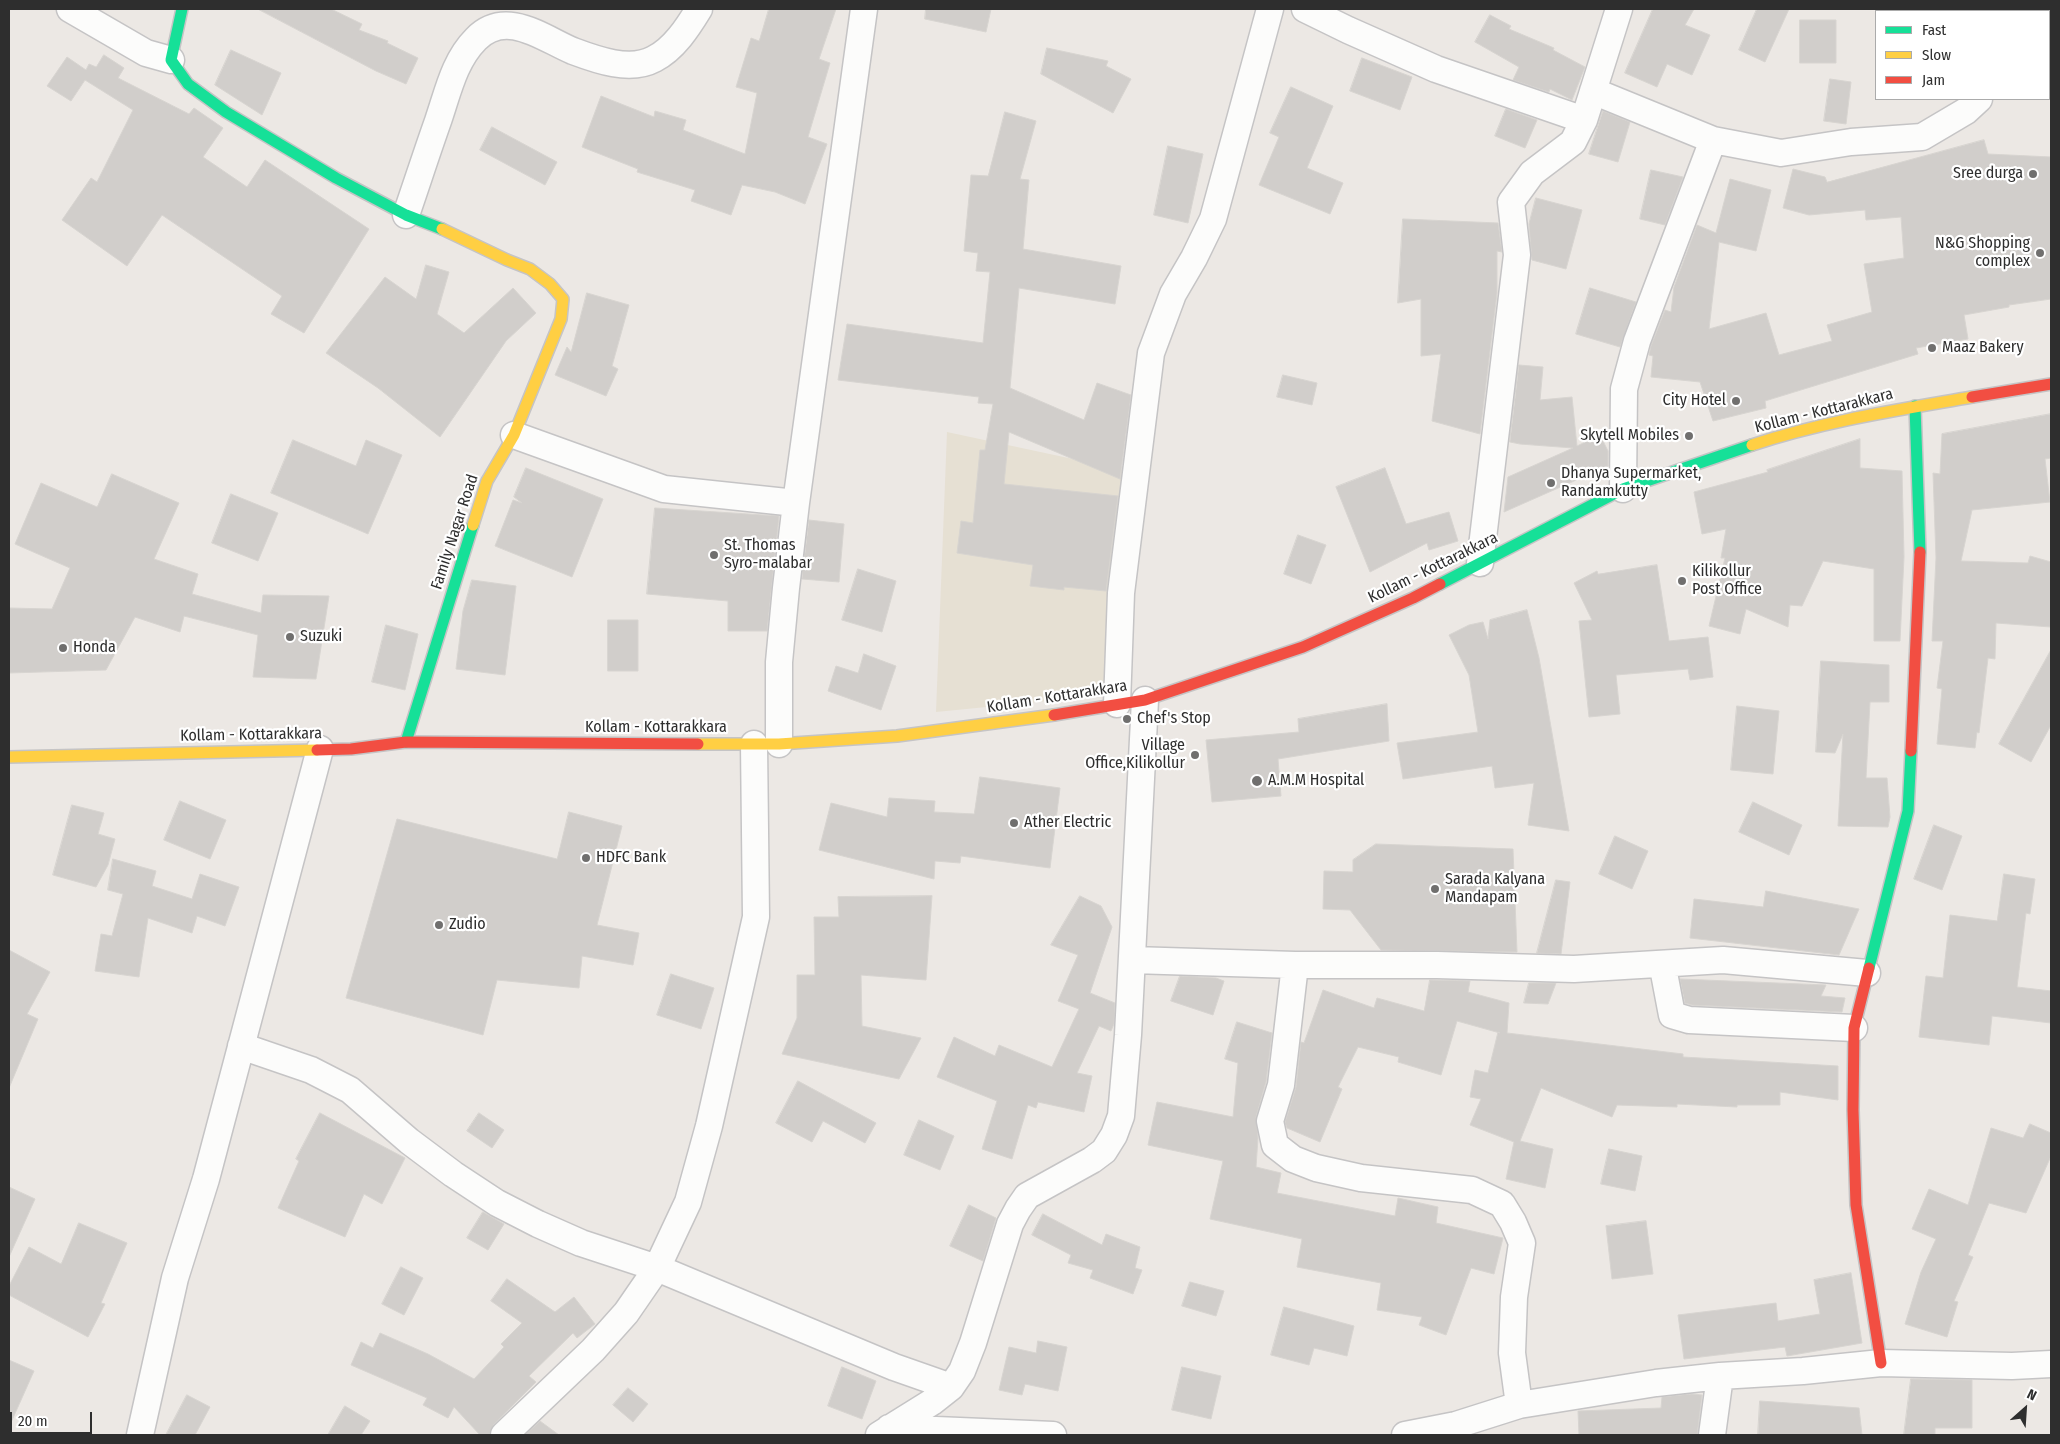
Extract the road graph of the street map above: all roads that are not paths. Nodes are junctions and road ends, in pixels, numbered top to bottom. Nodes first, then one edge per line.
1 (70, 9) edge
2 (182, 9) edge
3 (700, 9) edge
4 (864, 9) edge
5 (1270, 9) edge
6 (1305, 9) edge
7 (1619, 9) edge
8 (172, 60) junction
9 (1593, 91) junction
10 (1979, 100) edge
11 (1584, 120) junction
12 (1713, 140) junction
13 (406, 215) junction
14 (2051, 384) edge
15 (1915, 406) junction
16 (514, 435) junction
17 (1623, 489) junction
18 (796, 504) junction
19 (1480, 563) junction
20 (1145, 700) junction
21 (1117, 704) junction
22 (406, 742) junction
23 (766, 744) junction
24 (320, 749) junction
25 (9, 758) edge
26 (1132, 960) junction
27 (1295, 965) junction
28 (1664, 973) dead end
29 (1867, 974) junction
30 (1854, 1028) junction
31 (241, 1046) junction
32 (657, 1268) junction
33 (1881, 1363) junction
34 (2051, 1364) edge
35 (1720, 1376) junction
36 (951, 1387) junction
37 (1519, 1405) junction
38 (1454, 1430) edge
39 (884, 1432) edge
40 (140, 1435) edge
41 (504, 1435) edge
42 (1053, 1435) edge
43 (1405, 1435) edge
44 (1712, 1435) edge

1 - 8 street
2 - 8 main road
3 - 13 street
4 - 18 street
5 - 21 street
6 - 11 street
7 - 9 street
8 - 13 main road
9 - 11 street
9 - 12 street
10 - 12 street
11 - 19 street
12 - 17 street
13 - 16 main road, Family Nagar Road
14 - 15 main road, Kollam - Kottarakkara
15 - 17 main road, Kollam - Kottarakkara
15 - 29 main road
16 - 18 street
16 - 22 main road, Family Nagar Road
17 - 19 main road, Kollam - Kottarakkara
18 - 23 street
19 - 20 main road, Kollam - Kottarakkara
20 - 21 main road, Kollam - Kottarakkara
20 - 26 street
21 - 23 main road, Kollam - Kottarakkara
22 - 23 main road, Kollam - Kottarakkara
22 - 24 main road, Kollam - Kottarakkara
23 - 32 street
24 - 25 main road, Kollam - Kottarakkara
24 - 31 street
26 - 27 street
26 - 36 street
27 - 29 street
27 - 37 street
28 - 30 street
29 - 30 main road
30 - 33 main road
31 - 32 street
31 - 40 street
32 - 36 street
32 - 41 street
33 - 34 street
33 - 35 street
35 - 37 street
35 - 44 street
36 - 39 street
37 - 38 street
38 - 43 street
39 - 42 street

